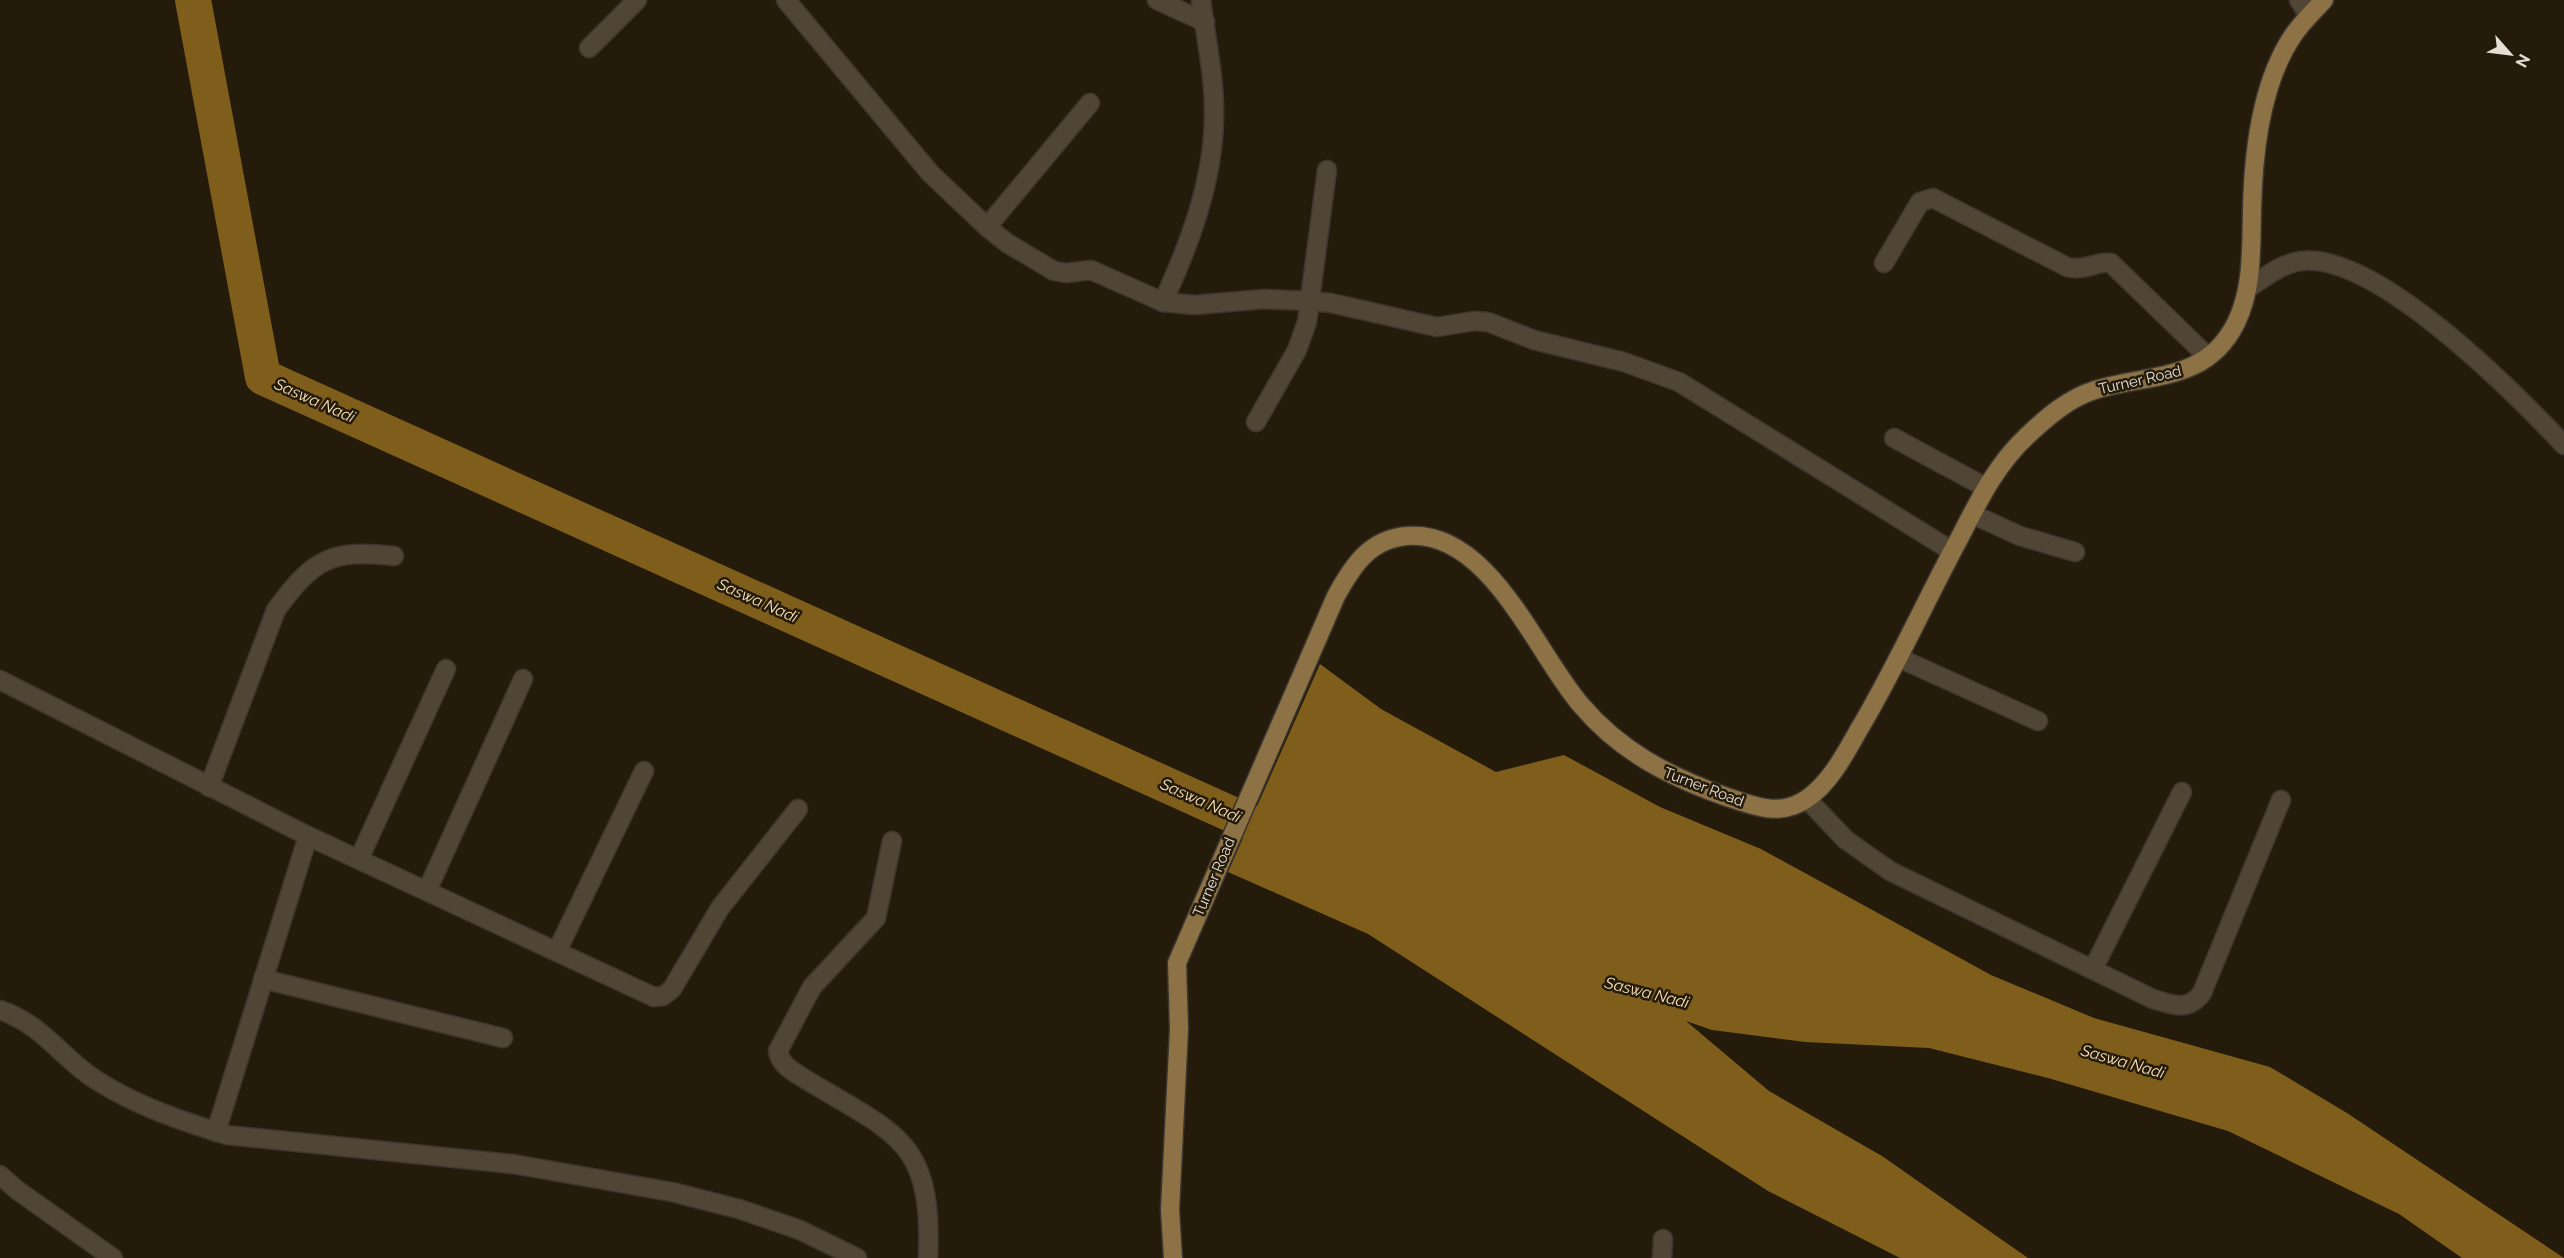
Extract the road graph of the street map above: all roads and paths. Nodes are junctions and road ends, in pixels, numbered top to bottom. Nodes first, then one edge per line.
1 (637, 0) edge
2 (786, 0) edge
3 (1157, 0) edge
4 (1201, 0) edge
5 (2324, 0) edge
6 (2304, 8) edge
7 (1204, 22) junction
8 (589, 48) dead end
9 (1090, 103) dead end
10 (1327, 170) dead end
11 (987, 227) junction
12 (1884, 263) dead end
13 (2248, 288) junction
14 (1310, 301) junction
15 (1163, 302) junction
16 (2208, 357) junction
17 (1256, 422) dead end
18 (1894, 438) dead end
19 (2564, 445) edge
20 (1985, 487) junction
21 (1972, 514) junction
22 (1952, 551) junction
23 (2075, 552) dead end
24 (394, 556) dead end
25 (1899, 658) junction
26 (446, 669) dead end
27 (523, 679) dead end
28 (0, 680) edge
29 (2038, 721) dead end
30 (644, 771) dead end
31 (209, 788) junction
32 (2182, 792) dead end
33 (1807, 799) junction
34 (2281, 800) dead end
35 (798, 809) dead end
36 (308, 836) junction
37 (892, 841) dead end
38 (359, 859) junction
39 (427, 891) junction
40 (557, 951) junction
41 (2093, 969) junction
42 (263, 979) junction
43 (0, 1010) edge
44 (503, 1038) dead end
45 (216, 1132) junction
46 (0, 1175) edge
47 (1663, 1239) dead end
48 (112, 1258) edge
49 (857, 1258) edge
50 (928, 1258) edge
51 (1173, 1258) edge
52 (1662, 1258) edge

1 - 8 street
2 - 11 street
3 - 7 street
4 - 7 street
5 - 6 main road, Turner Road
6 - 13 main road, Turner Road
7 - 15 street
9 - 11 street
10 - 14 street
11 - 15 street
12 - 16 street
13 - 16 main road, Turner Road
13 - 19 street
14 - 15 street
14 - 17 street
14 - 22 street
16 - 20 main road, Turner Road
18 - 20 street
20 - 21 main road, Turner Road
21 - 22 main road, Turner Road
21 - 23 street
22 - 25 main road, Turner Road
24 - 31 street
25 - 29 street
25 - 33 main road, Turner Road
26 - 38 street
27 - 39 street
28 - 31 street
30 - 40 street
31 - 36 street
32 - 41 street
33 - 41 street
33 - 51 main road, Turner Road
34 - 41 street
35 - 40 street
36 - 38 street
36 - 42 street
37 - 50 street
38 - 39 street
39 - 40 street
42 - 44 street
42 - 45 street
43 - 45 street
45 - 49 street
46 - 48 street
47 - 52 street

